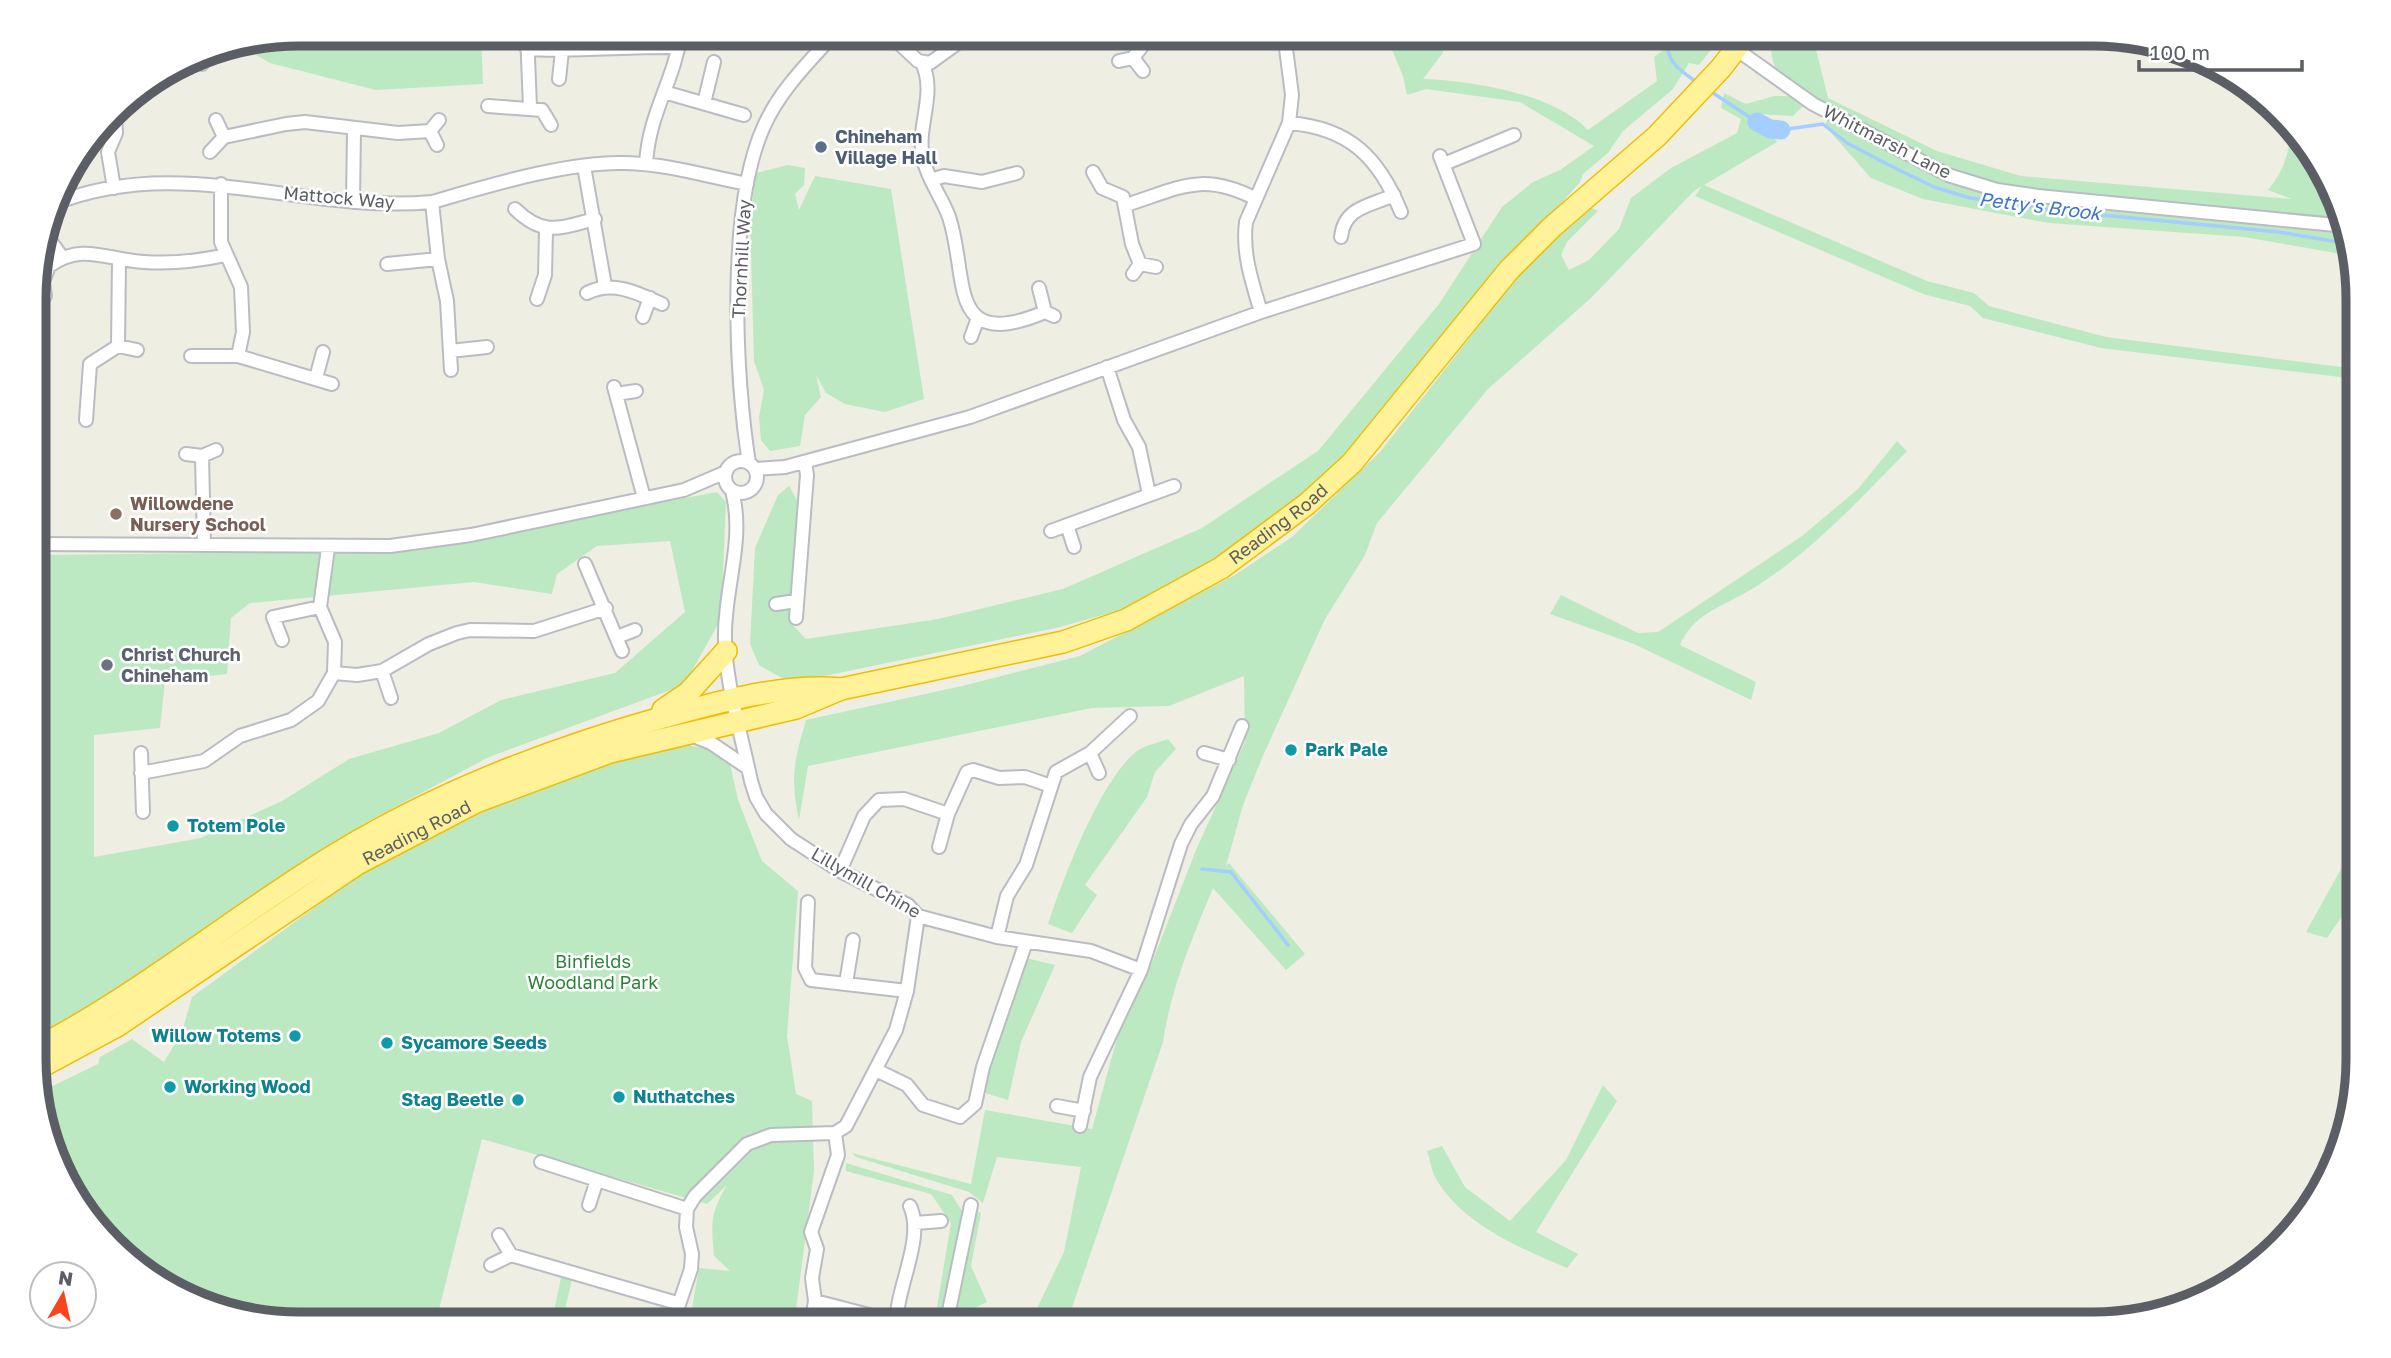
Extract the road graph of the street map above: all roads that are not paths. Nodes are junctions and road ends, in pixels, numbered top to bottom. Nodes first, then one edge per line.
1 (527, 46) edge
2 (546, 46) edge
3 (590, 46) edge
4 (678, 46) edge
5 (824, 46) edge
6 (903, 46) edge
7 (955, 46) edge
8 (1142, 46) edge
9 (1286, 46) edge
10 (1738, 46) edge
11 (1748, 46) edge
12 (562, 51) junction
13 (1133, 58) junction
14 (1119, 61) dead end
15 (713, 62) dead end
16 (922, 62) junction
17 (1143, 71) dead end
18 (559, 79) dead end
19 (664, 92) junction
20 (704, 103) junction
21 (488, 106) dead end
22 (530, 107) junction
23 (744, 115) dead end
24 (216, 120) dead end
25 (1289, 122) junction
26 (116, 124) edge
27 (551, 125) dead end
28 (354, 130) junction
29 (116, 133) junction
30 (106, 134) edge
31 (1514, 135) dead end
32 (224, 137) junction
33 (438, 145) dead end
34 (210, 152) dead end
35 (1001, 160) dead end
36 (646, 164) junction
37 (584, 166) junction
38 (1093, 172) dead end
39 (1017, 173) dead end
40 (1002, 176) junction
41 (931, 180) junction
42 (221, 184) junction
43 (747, 184) junction
44 (114, 188) junction
45 (1394, 195) junction
46 (1256, 199) junction
47 (65, 201) edge
48 (353, 202) junction
49 (432, 202) junction
50 (1126, 205) junction
51 (515, 209) dead end
52 (1401, 212) dead end
53 (595, 219) junction
54 (2334, 225) edge
55 (546, 230) junction
56 (1341, 241) dead end
57 (52, 243) edge
58 (226, 255) junction
59 (62, 257) junction
60 (438, 259) junction
61 (119, 261) junction
62 (387, 264) dead end
63 (1156, 267) dead end
64 (48, 270) edge
65 (606, 286) junction
66 (1039, 288) dead end
67 (587, 293) dead end
68 (537, 299) dead end
69 (1261, 312) junction
70 (643, 317) dead end
71 (978, 318) junction
72 (971, 337) dead end
73 (118, 346) junction
74 (487, 347) dead end
75 (137, 350) dead end
76 (450, 351) junction
77 (324, 352) dead end
78 (191, 356) dead end
79 (238, 356) junction
80 (1107, 367) junction
81 (452, 370) dead end
82 (316, 378) junction
83 (332, 384) dead end
84 (636, 391) dead end
85 (86, 420) dead end
86 (743, 428) junction
87 (216, 450) dead end
88 (186, 454) dead end
89 (202, 456) junction
90 (805, 462) junction
91 (754, 476) junction
92 (729, 478) junction
93 (1174, 486) dead end
94 (1149, 494) junction
95 (645, 498) junction
96 (736, 515) junction
97 (1067, 525) junction
98 (1051, 531) dead end
99 (46, 544) edge
100 (204, 545) junction
101 (1074, 547) dead end
102 (328, 548) junction
103 (585, 564) dead end
104 (796, 601) junction
105 (776, 604) dead end
106 (320, 607) junction
107 (606, 608) junction
108 (796, 618) dead end
109 (635, 630) dead end
110 (617, 637) junction
111 (282, 640) dead end
112 (622, 651) dead end
113 (726, 651) junction
114 (382, 671) junction
115 (334, 673) junction
116 (841, 689) junction
117 (391, 698) dead end
118 (735, 701) junction
119 (1129, 716) dead end
120 (740, 723) junction
121 (1242, 726) dead end
122 (623, 728) junction
123 (688, 734) junction
124 (141, 753) dead end
125 (1090, 753) junction
126 (1204, 753) dead end
127 (1228, 760) junction
128 (748, 768) junction
129 (141, 773) junction
130 (1099, 773) dead end
131 (1051, 786) junction
132 (143, 812) dead end
133 (948, 814) junction
134 (939, 847) dead end
135 (841, 871) junction
136 (807, 902) dead end
137 (918, 916) junction
138 (997, 937) junction
139 (853, 940) dead end
140 (1026, 942) junction
141 (1141, 970) junction
142 (846, 984) junction
143 (907, 991) junction
144 (46, 1043) edge
145 (46, 1065) edge
146 (876, 1070) junction
147 (1058, 1106) dead end
148 (1084, 1111) junction
149 (1080, 1126) dead end
150 (835, 1133) junction
151 (541, 1162) dead end
152 (597, 1180) junction
153 (589, 1205) dead end
154 (971, 1205) dead end
155 (910, 1206) dead end
156 (687, 1209) junction
157 (941, 1221) dead end
158 (915, 1223) junction
159 (499, 1235) dead end
160 (511, 1255) junction
161 (491, 1265) dead end
162 (815, 1301) junction
163 (677, 1303) junction
164 (675, 1312) edge
165 (813, 1312) edge
166 (856, 1312) edge
167 (898, 1312) edge
168 (949, 1312) edge

1 - 22 street
2 - 12 street
3 - 12 street
4 - 19 street
5 - 43 street, Thornhill Way
6 - 16 street
7 - 16 street
8 - 13 street
9 - 25 street
10 - 116 highway, Reading Road
11 - 54 street, Whitmarsh Lane
12 - 18 street
13 - 14 street
13 - 17 street
15 - 20 street
16 - 41 street
19 - 20 street
19 - 36 street
20 - 23 street
21 - 22 street
22 - 27 street
24 - 32 street
25 - 45 street
25 - 46 street
26 - 29 street
28 - 32 street
28 - 33 street
28 - 48 street
29 - 30 street
29 - 44 street
31 - 69 street
32 - 34 street
35 - 40 street
36 - 37 street, Mattock Way
36 - 43 street, Mattock Way
37 - 49 street, Mattock Way
37 - 53 street
38 - 50 street
39 - 40 street
40 - 41 street
41 - 71 street
42 - 44 street, Mattock Way
42 - 48 street, Mattock Way
42 - 58 street
43 - 86 street, Thornhill Way
44 - 47 street, Mattock Way
45 - 52 street
45 - 56 street
46 - 50 street
46 - 69 street
48 - 49 street, Mattock Way
49 - 60 street
50 - 63 street
51 - 55 street
53 - 55 street
53 - 65 street
55 - 68 street
57 - 59 street
58 - 61 street
58 - 79 street
59 - 61 street
59 - 64 street
60 - 62 street
60 - 76 street
61 - 73 street
65 - 67 street
65 - 70 street
66 - 71 street
69 - 80 street
71 - 72 street
73 - 75 street
73 - 85 street
74 - 76 street
76 - 81 street
77 - 82 street
78 - 79 street
79 - 82 street
80 - 90 street
80 - 94 street
82 - 83 street
84 - 95 street
86 - 91 street, Thornhill Way
86 - 92 street, Thornhill Way
87 - 89 street
88 - 89 street
89 - 100 street
90 - 91 street
90 - 104 street
91 - 92 street
91 - 92 street
91 - 96 street
92 - 95 street
92 - 96 street, Thornhill Way
93 - 94 street
94 - 97 street
95 - 102 street
96 - 113 street, Thornhill Way
97 - 98 street
97 - 101 street
99 - 100 street
100 - 102 street
102 - 106 street
103 - 107 street
104 - 105 street
104 - 108 street
106 - 111 street
106 - 115 street
107 - 110 street
107 - 114 street
109 - 110 street
110 - 112 street
113 - 118 street, Thornhill Way
113 - 122 highway
114 - 115 street
114 - 117 street
115 - 129 street
116 - 118 highway, Reading Road
116 - 120 highway, Reading Road
118 - 120 street, Thornhill Way
118 - 122 highway, Reading Road
119 - 125 street
120 - 122 highway
120 - 123 highway, Reading Road
120 - 128 street, Lillymill Chine
121 - 127 street
122 - 144 highway, Reading Road
123 - 128 street
123 - 145 highway, Reading Road
124 - 129 street
125 - 130 street
125 - 131 street
126 - 127 street
127 - 141 street
128 - 135 street, Lillymill Chine
129 - 132 street
131 - 133 street
131 - 138 street
133 - 134 street
133 - 135 street
135 - 137 street, Lillymill Chine
136 - 142 street
137 - 138 street, Lillymill Chine
137 - 143 street
138 - 140 street, Lillymill Chine
139 - 142 street
140 - 141 street, Lillymill Chine
140 - 146 street
141 - 148 street
142 - 143 street
143 - 146 street
146 - 150 street
147 - 148 street
148 - 149 street
150 - 156 street
150 - 162 street
151 - 152 street
152 - 153 street
152 - 156 street
154 - 168 street
155 - 158 street
156 - 163 street
157 - 158 street
158 - 167 street
159 - 160 street
160 - 161 street
160 - 163 street
162 - 165 street
162 - 166 street
163 - 164 street

